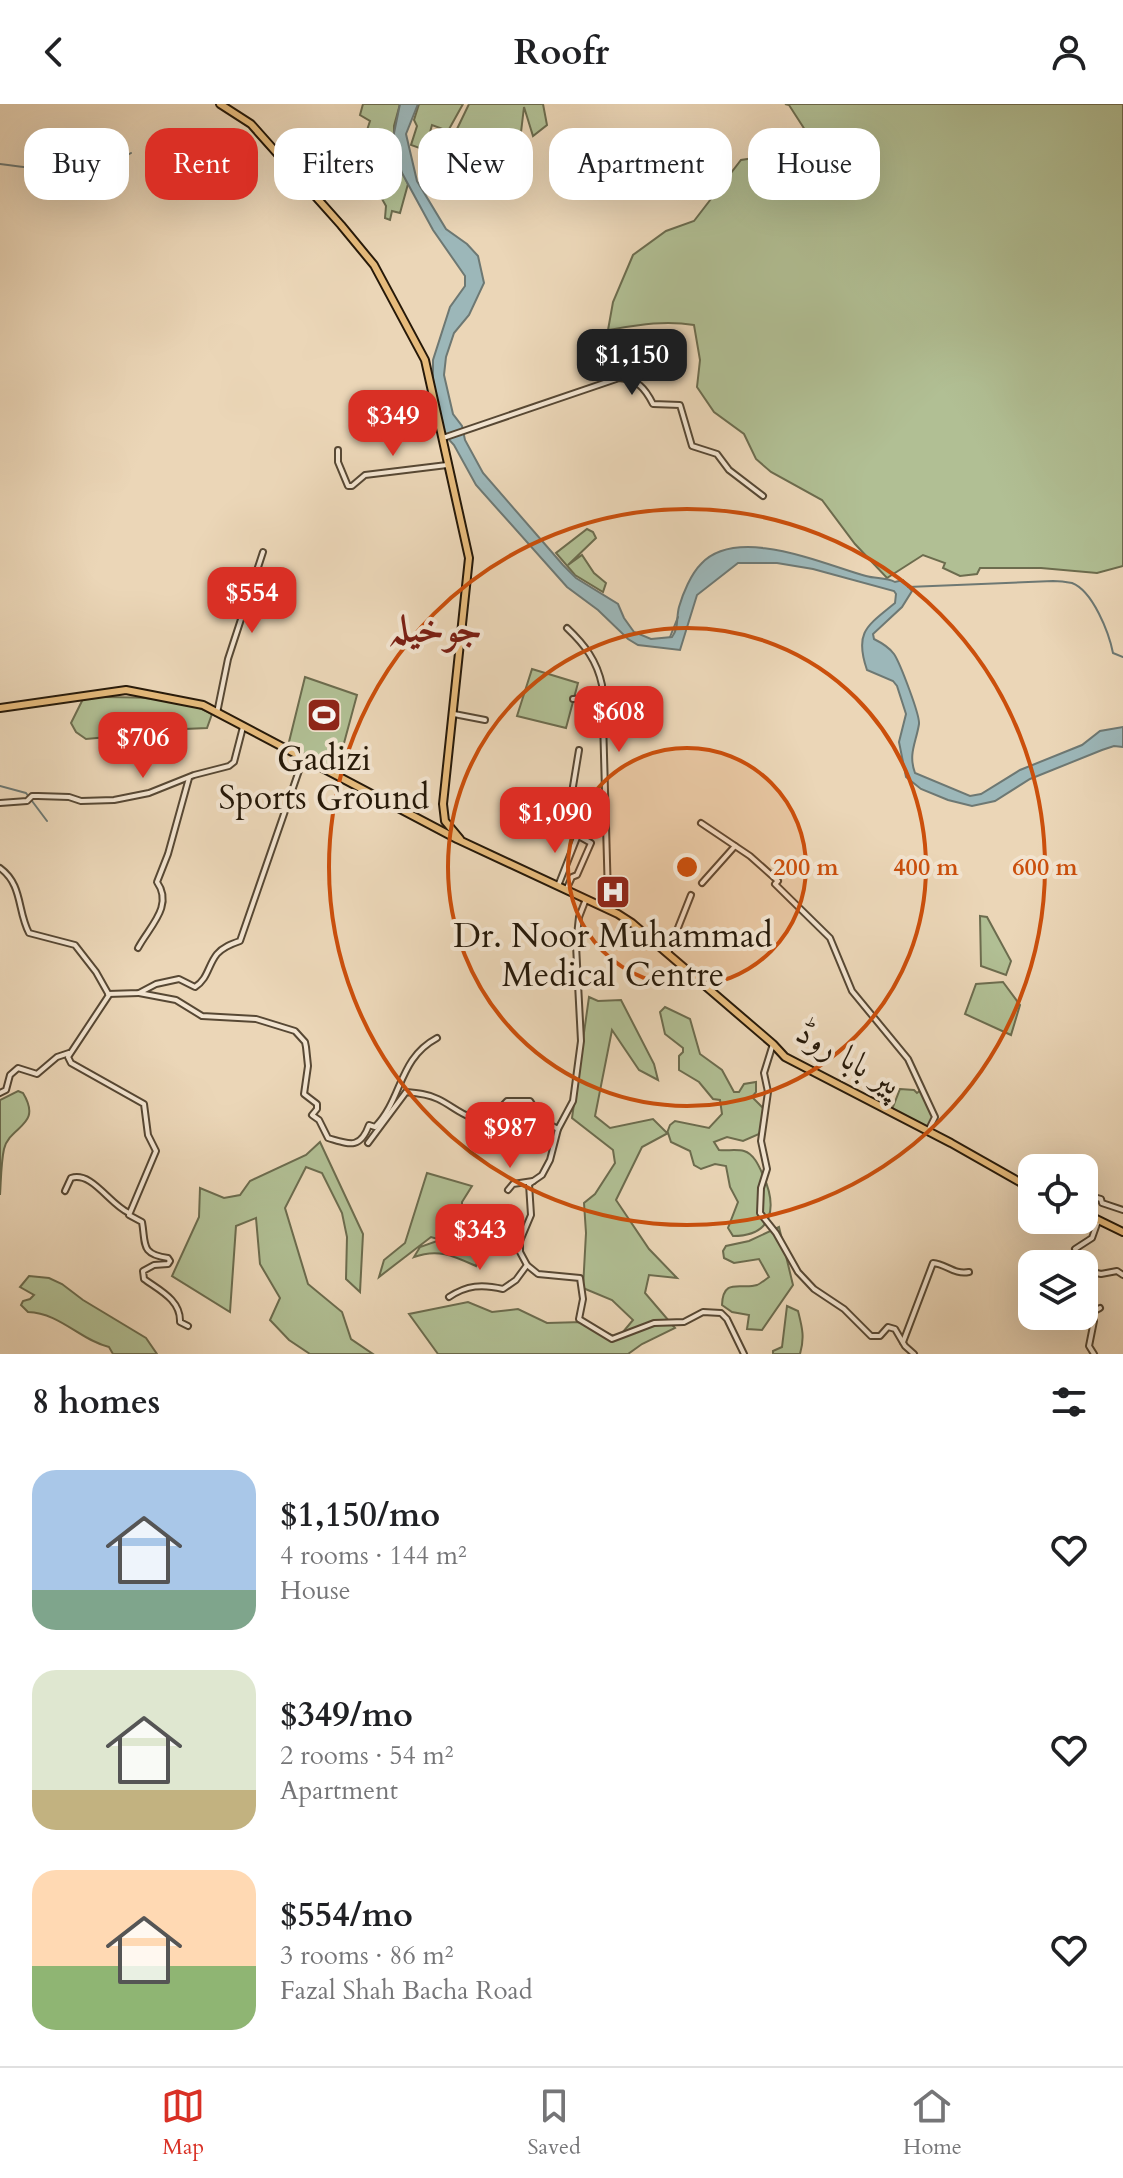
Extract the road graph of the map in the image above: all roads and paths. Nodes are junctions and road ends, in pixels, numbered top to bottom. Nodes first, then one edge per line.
1 (223, 105) edge
2 (444, 437) junction
3 (338, 450) dead end
4 (447, 465) junction
5 (763, 496) dead end
6 (263, 552) dead end
7 (567, 628) dead end
8 (603, 697) junction
9 (573, 699) dead end
10 (0, 708) edge
11 (217, 713) junction
12 (454, 714) junction
13 (485, 720) dead end
14 (243, 727) junction
15 (579, 750) dead end
16 (303, 759) junction
17 (189, 778) junction
18 (0, 803) edge
19 (443, 814) junction
20 (701, 823) dead end
21 (432, 825) junction
22 (578, 835) junction
23 (463, 841) junction
24 (735, 846) junction
25 (0, 868) edge
26 (565, 868) junction
27 (572, 877) junction
28 (702, 883) dead end
29 (558, 886) junction
30 (566, 890) junction
31 (691, 895) dead end
32 (586, 899) junction
33 (609, 909) junction
34 (138, 948) dead end
35 (668, 953) junction
36 (139, 993) junction
37 (108, 994) junction
38 (437, 1038) dead end
39 (773, 1044) junction
40 (69, 1053) junction
41 (0, 1093) edge
42 (558, 1129) junction
43 (928, 1131) junction
44 (368, 1143) dead end
45 (533, 1181) junction
46 (1018, 1181) edge
47 (508, 1190) dead end
48 (65, 1191) dead end
49 (1098, 1198) edge
50 (1123, 1210) edge
51 (129, 1213) junction
52 (1099, 1219) joint
53 (1123, 1232) edge
54 (1075, 1249) dead end
55 (527, 1265) junction
56 (969, 1272) dead end
57 (1098, 1273) edge
58 (1123, 1275) edge
59 (449, 1297) dead end
60 (188, 1326) dead end
61 (1093, 1330) edge
62 (903, 1342) junction
63 (744, 1354) edge
64 (914, 1354) edge
65 (1094, 1354) edge

1 - 2 main road
2 - 4 main road
2 - 5 street
3 - 4 street
4 - 12 main road
6 - 11 street
7 - 8 street
8 - 9 street
8 - 33 street
10 - 11 main road, پیر بابا روڈ
11 - 14 main road, پیر بابا روڈ
12 - 13 street
12 - 19 main road
14 - 16 main road, پیر بابا روڈ
14 - 17 street
15 - 22 street
16 - 21 main road, پیر بابا روڈ
16 - 36 street
17 - 18 street
17 - 34 street
19 - 21 main road
19 - 23 main road
20 - 24 street
21 - 23 main road, پیر بابا روڈ
22 - 26 street
22 - 27 street
23 - 29 main road, پیر بابا روڈ
24 - 28 street
24 - 43 street
25 - 37 street
26 - 27 street
26 - 29 street
27 - 30 street
29 - 30 main road, پیر بابا روڈ
30 - 32 main road, پیر بابا روڈ
31 - 35 street
32 - 33 main road, پیر بابا روڈ
32 - 42 street
33 - 35 main road, پیر بابا روڈ
35 - 39 main road, پیر بابا روڈ
36 - 37 street
36 - 38 street
37 - 40 street
39 - 43 main road, پیر بابا روڈ
39 - 62 street
40 - 41 street
40 - 51 street
42 - 44 street
42 - 45 street
43 - 46 main road, پیر بابا روڈ
45 - 47 street
45 - 55 street
48 - 51 street
49 - 50 street
51 - 60 street
52 - 53 main road
52 - 54 street
55 - 59 street
55 - 63 street
56 - 62 street
57 - 58 street
61 - 65 street
62 - 64 street

